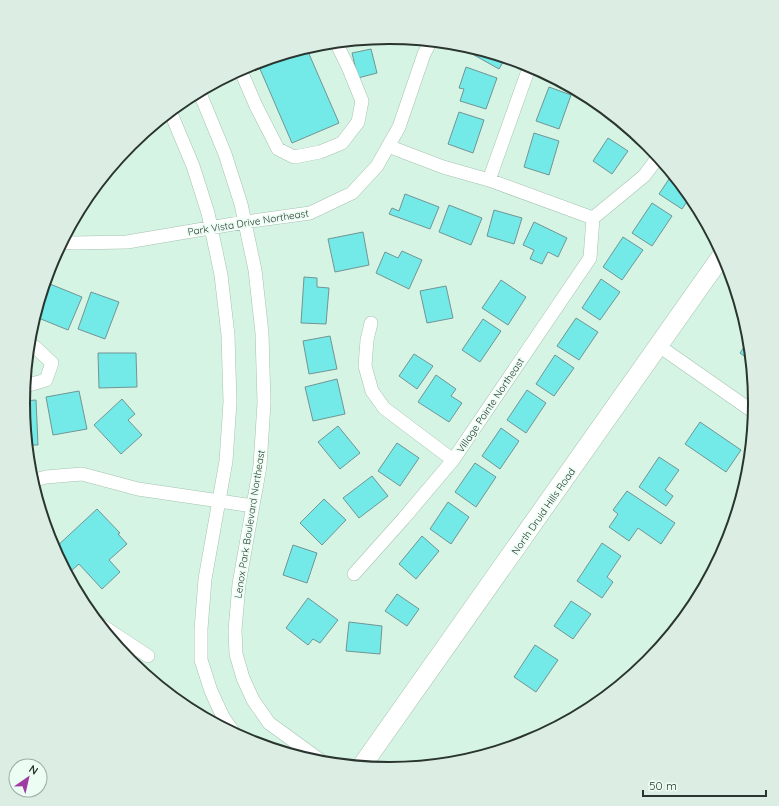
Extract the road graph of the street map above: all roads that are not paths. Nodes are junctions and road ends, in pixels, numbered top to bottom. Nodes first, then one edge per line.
1 (428, 46) edge
2 (339, 48) edge
3 (527, 71) edge
4 (243, 75) edge
5 (202, 97) edge
6 (172, 117) edge
7 (388, 146) junction
8 (655, 161) edge
9 (489, 180) junction
10 (593, 218) junction
11 (245, 222) junction
12 (210, 228) junction
13 (68, 242) edge
14 (719, 259) edge
15 (371, 324) dead end
16 (35, 346) edge
17 (659, 346) junction
18 (31, 384) edge
19 (749, 409) edge
20 (453, 460) junction
21 (38, 479) edge
22 (219, 501) junction
23 (253, 506) junction
24 (354, 574) dead end
25 (113, 633) edge
26 (148, 656) dead end
27 (228, 724) edge
28 (312, 754) edge
29 (365, 762) edge

1 - 7 street, Park Vista Drive Northeast
2 - 4 street
3 - 9 street
5 - 11 street, Lenox Park Boulevard Northeast
6 - 12 street
7 - 9 street
7 - 11 street, Park Vista Drive Northeast
8 - 10 street
9 - 10 street
10 - 20 street, Village Pointe Northeast
11 - 12 street, Park Vista Drive Northeast
11 - 23 street, Lenox Park Boulevard Northeast
12 - 13 street, Park Vista Drive Northeast
12 - 22 street
14 - 17 main road, North Druid Hills Road
15 - 20 street
16 - 18 street
17 - 19 street
17 - 29 main road, North Druid Hills Road
20 - 24 street, Village Pointe Northeast
21 - 22 street
22 - 23 street
22 - 27 street
23 - 28 street, Lenox Park Boulevard Northeast
25 - 26 street

